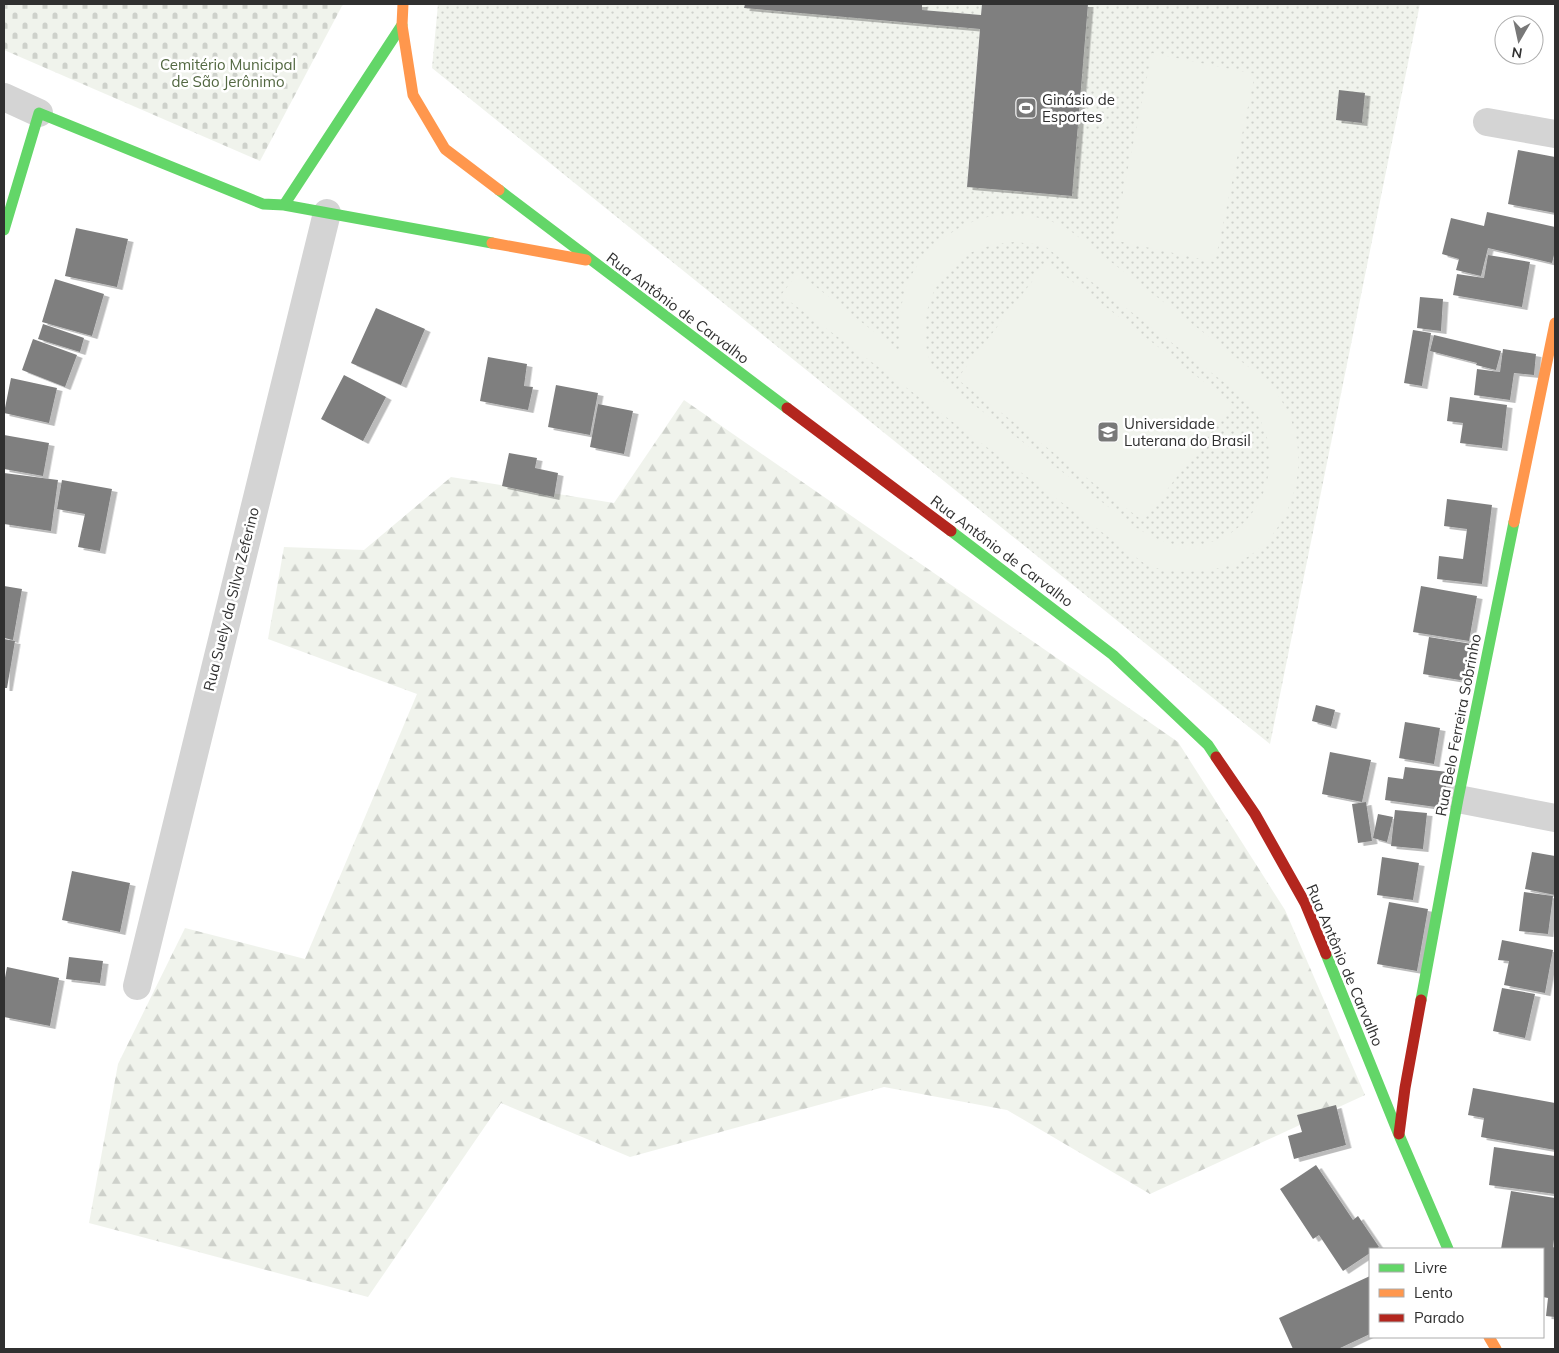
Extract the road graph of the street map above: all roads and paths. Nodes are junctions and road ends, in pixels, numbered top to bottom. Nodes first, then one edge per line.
1 (403, 4) edge
2 (402, 25) junction
3 (4, 98) edge
4 (39, 113) junction
5 (1487, 122) dead end
6 (1555, 134) edge
7 (284, 205) junction
8 (327, 213) junction
9 (4, 230) edge
10 (590, 261) junction
11 (1555, 323) edge
12 (1458, 800) junction
13 (1555, 818) edge
14 (137, 986) dead end
15 (1399, 1135) junction
16 (1448, 1248) edge
17 (1490, 1338) edge
18 (1496, 1349) edge

1 - 2 street, Rua Antônio de Carvalho
2 - 7 street
2 - 10 street, Rua Antônio de Carvalho
3 - 4 street
4 - 7 street
4 - 9 street
5 - 6 street
7 - 8 street
8 - 10 street
8 - 14 street, Rua Suely da Silva Zeferino
10 - 15 street, Rua Antônio de Carvalho
11 - 12 street, Rua Belo Ferreira Sobrinho
12 - 13 street
12 - 15 street, Rua Belo Ferreira Sobrinho
15 - 16 street, Rua Antônio de Carvalho
17 - 18 street

